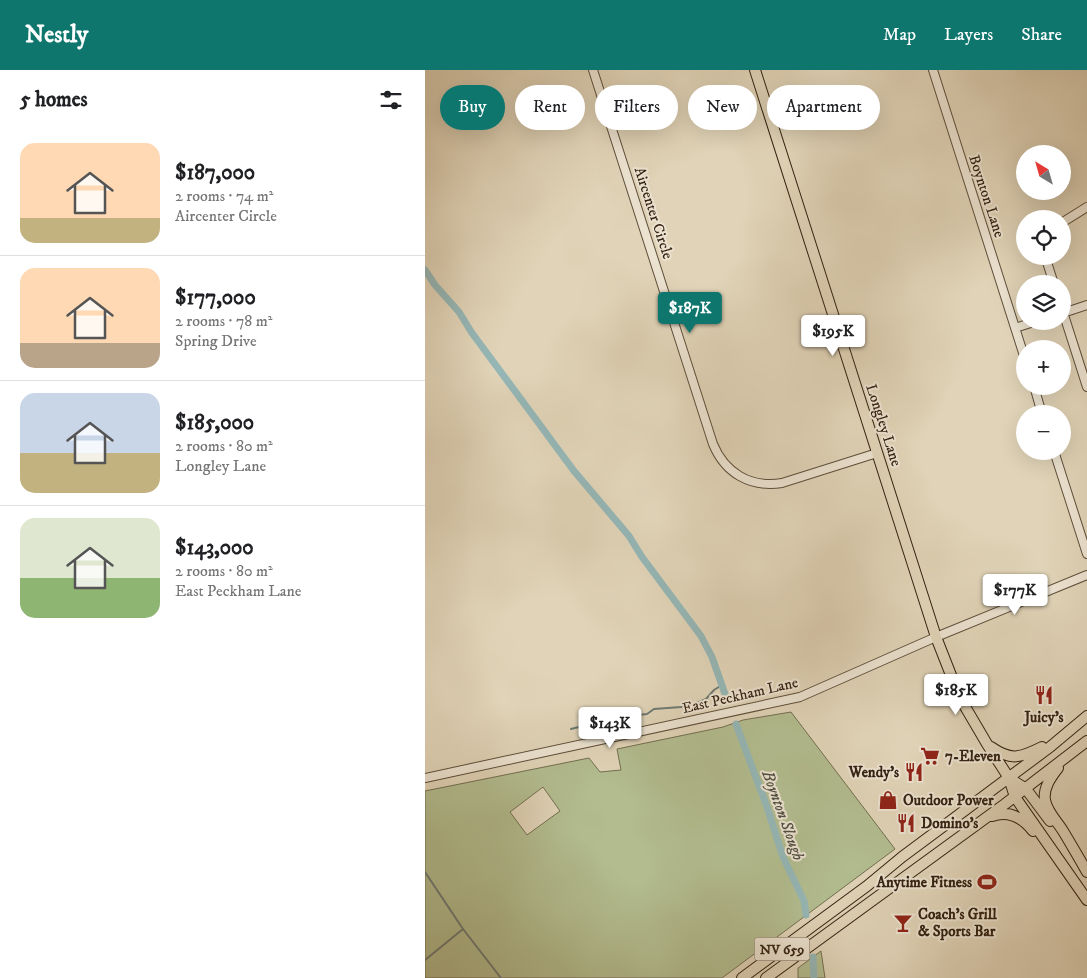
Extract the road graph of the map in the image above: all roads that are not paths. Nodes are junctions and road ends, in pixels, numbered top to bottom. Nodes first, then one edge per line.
1 (593, 70) edge
2 (755, 70) edge
3 (933, 70) edge
4 (1087, 207) edge
5 (1071, 217) edge
6 (1087, 305) edge
7 (1071, 310) edge
8 (1015, 328) joint
9 (1069, 330) edge
10 (1019, 340) edge
11 (1087, 387) edge
12 (877, 453) junction
13 (1057, 460) edge
14 (1087, 554) edge
15 (1087, 575) edge
16 (936, 637) junction
17 (1087, 716) edge
18 (1067, 734) junction
19 (1087, 741) edge
20 (987, 744) junction
21 (1072, 753) junction
22 (425, 778) edge
23 (1009, 778) junction
24 (1026, 789) junction
25 (1015, 797) junction
26 (984, 819) junction
27 (1087, 872) edge
28 (1085, 897) edge
29 (763, 963) junction
30 (743, 978) edge
31 (749, 978) edge
32 (766, 978) edge

1 - 12 street, Aircenter Circle
2 - 12 main road, Longley Lane
3 - 8 street, Boynton Lane
4 - 5 street
6 - 7 street
8 - 10 street, Boynton Lane
9 - 11 street
12 - 16 main road, Longley Lane
13 - 14 street
15 - 16 street, East Peckham Lane
16 - 20 main road, Longley Lane
16 - 22 street, East Peckham Lane
17 - 18 main road, NV 659
18 - 20 main road
18 - 23 main road, NV 659
19 - 21 main road, NV 659
20 - 23 main road, Longley Lane
21 - 24 main road, NV 659
21 - 27 main road
23 - 24 main road, Longley Lane
23 - 25 main road, Longley Lane
23 - 29 main road, NV 659
24 - 25 main road, NV 659
24 - 27 main road, Longley Lane
25 - 26 main road, NV 659
25 - 28 main road, Longley Lane
26 - 28 main road
26 - 32 main road, NV 659
29 - 30 main road, NV 659
29 - 31 main road

